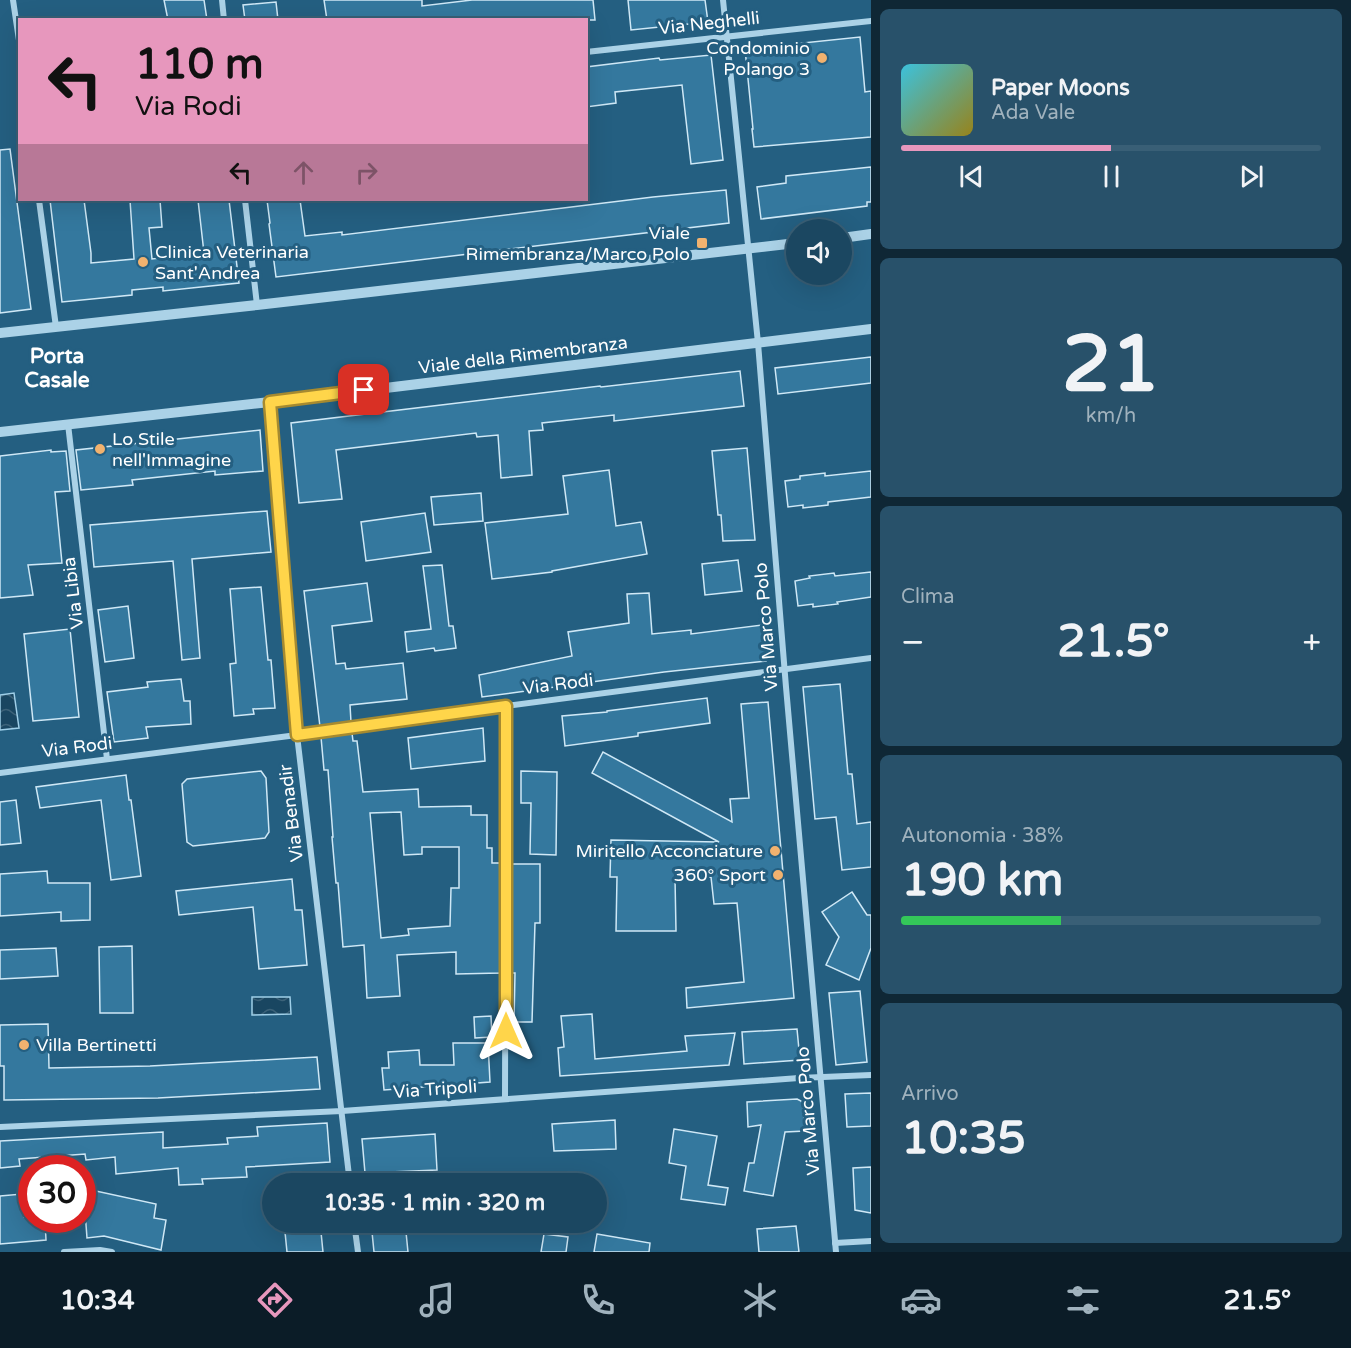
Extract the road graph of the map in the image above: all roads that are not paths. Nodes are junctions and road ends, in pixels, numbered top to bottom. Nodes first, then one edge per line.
1 (14, 0) edge
2 (222, 0) edge
3 (723, 0) edge
4 (224, 18) edge
5 (871, 21) edge
6 (18, 31) edge
7 (727, 37) junction
8 (588, 52) edge
9 (39, 201) edge
10 (245, 201) edge
11 (871, 234) edge
12 (852, 237) edge
13 (786, 244) edge
14 (748, 249) junction
15 (257, 305) junction
16 (56, 327) junction
17 (871, 329) edge
18 (0, 333) edge
19 (758, 343) junction
20 (270, 402) junction
21 (68, 424) junction
22 (0, 432) edge
23 (871, 658) edge
24 (784, 669) junction
25 (506, 706) junction
26 (297, 735) junction
27 (107, 759) junction
28 (0, 773) edge
29 (871, 1075) edge
30 (820, 1077) junction
31 (505, 1099) junction
32 (342, 1111) junction
33 (0, 1126) edge
34 (349, 1173) edge
35 (355, 1233) edge
36 (871, 1241) edge
37 (835, 1243) junction
38 (64, 1252) edge
39 (112, 1252) edge
40 (358, 1252) edge
41 (836, 1252) edge

1 - 6 street
2 - 4 street
3 - 7 street, Via Marco Polo
5 - 7 street, Via Neghelli
7 - 8 street, Via Neghelli
7 - 14 street, Via Marco Polo
9 - 16 street
10 - 15 street
11 - 12 street
13 - 14 street
14 - 15 street
14 - 19 street, Via Marco Polo
15 - 16 street
16 - 18 street
17 - 19 street, Viale della Rimembranza
19 - 20 street, Viale della Rimembranza
19 - 24 street, Via Marco Polo
20 - 21 street, Viale della Rimembranza
20 - 26 street, Via Benadir
21 - 22 street, Viale della Rimembranza
21 - 27 street, Via Libia
23 - 24 street, Via Rodi
24 - 25 street, Via Rodi
24 - 30 street, Via Marco Polo
25 - 26 street, Via Rodi
25 - 31 street
26 - 27 street, Via Rodi
26 - 32 street, Via Benadir
27 - 28 street, Via Rodi
29 - 30 street, Via Tripoli
30 - 31 street, Via Tripoli
30 - 37 street, Via Marco Polo
31 - 32 street, Via Tripoli
32 - 33 street, Via Tripoli
32 - 34 street, Via Benadir
35 - 40 street
36 - 37 street
37 - 41 street, Via Marco Polo
38 - 39 street

